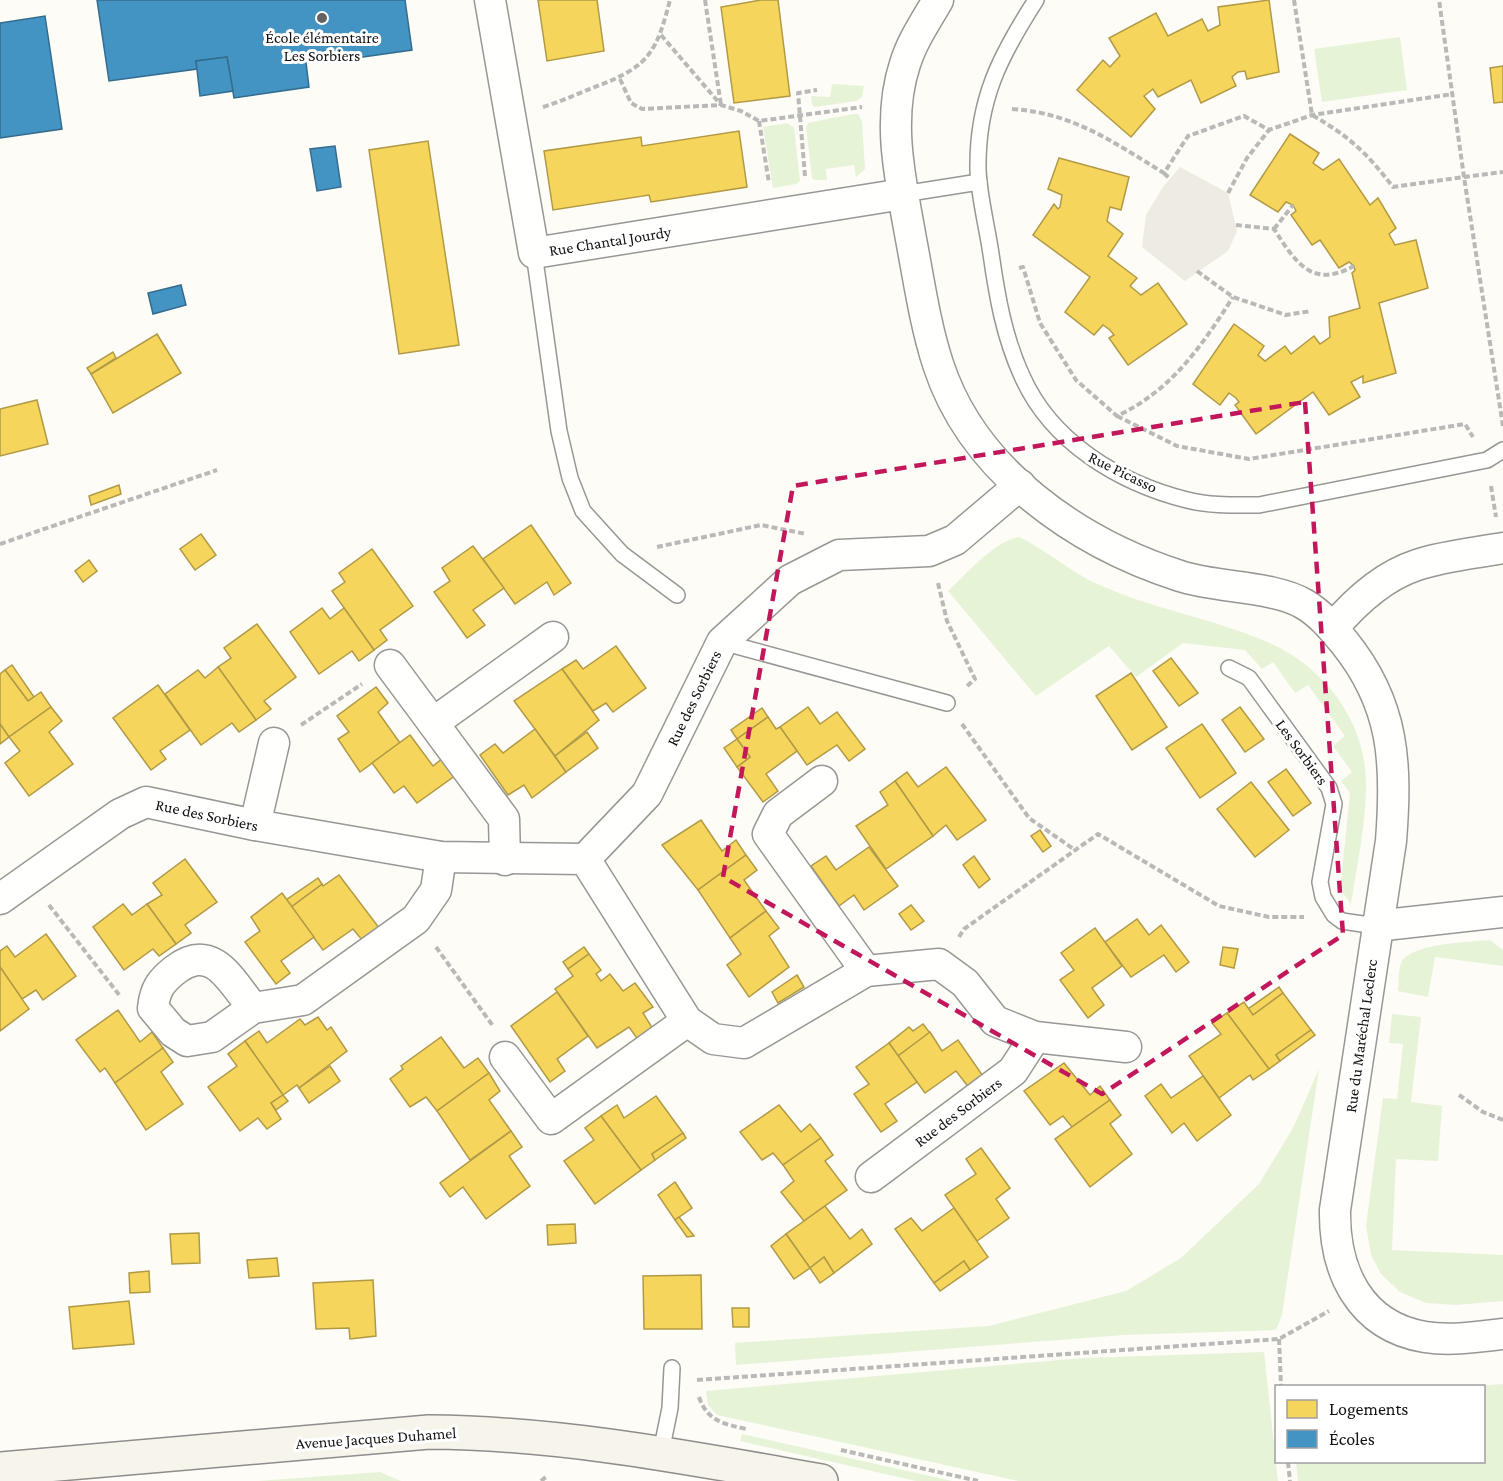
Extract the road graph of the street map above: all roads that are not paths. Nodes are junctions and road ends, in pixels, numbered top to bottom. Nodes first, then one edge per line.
1 (490, 0) edge
2 (938, 0) edge
3 (1036, 0) edge
4 (980, 182) junction
5 (903, 194) junction
6 (534, 253) junction
7 (1503, 450) edge
8 (1020, 485) junction
9 (1500, 538) edge
10 (677, 595) dead end
11 (1333, 628) junction
12 (553, 637) dead end
13 (722, 642) junction
14 (390, 665) road end
15 (1229, 668) dead end
16 (947, 703) road end
17 (433, 723) junction
18 (274, 743) road end
19 (822, 781) dead end
20 (255, 825) junction
21 (441, 857) junction
22 (505, 860) junction
23 (585, 860) junction
24 (0, 899) edge
25 (1503, 912) edge
26 (1376, 926) junction
27 (866, 971) junction
28 (253, 1008) junction
29 (687, 1022) junction
30 (1035, 1037) junction
31 (1126, 1047) dead end
32 (505, 1058) road end
33 (871, 1177) dead end
34 (1503, 1334) edge
35 (672, 1375) road end
36 (661, 1452) junction
37 (0, 1469) edge
38 (821, 1481) edge

1 - 6 street, Rue Chantal Jourdy
2 - 5 street, Rue du Maréchal Leclerc
3 - 4 lane, Rue Picasso
4 - 5 lane
4 - 7 lane, Rue Picasso
5 - 6 street, Rue Chantal Jourdy
5 - 8 street, Rue du Maréchal Leclerc
6 - 10 lane
8 - 11 street, Rue du Maréchal Leclerc
8 - 13 street, Rue des Sorbiers
9 - 11 street
11 - 26 street, Rue du Maréchal Leclerc
12 - 17 street
13 - 16 lane
13 - 23 street, Rue des Sorbiers
14 - 17 street
15 - 26 lane, Les Sorbiers
17 - 22 street
18 - 20 street
19 - 27 street
20 - 21 street, Rue des Sorbiers
20 - 24 street, Rue des Sorbiers
21 - 22 street, Rue des Sorbiers
21 - 28 street
22 - 23 street, Rue des Sorbiers
23 - 29 street
25 - 26 street
26 - 34 street, Rue du Maréchal Leclerc
27 - 29 street
27 - 30 street
28 - 28 street
29 - 32 street
30 - 31 street
30 - 33 street, Rue des Sorbiers
35 - 36 lane
36 - 37 main road, Avenue Jacques Duhamel
36 - 38 main road, Avenue Jacques Duhamel

